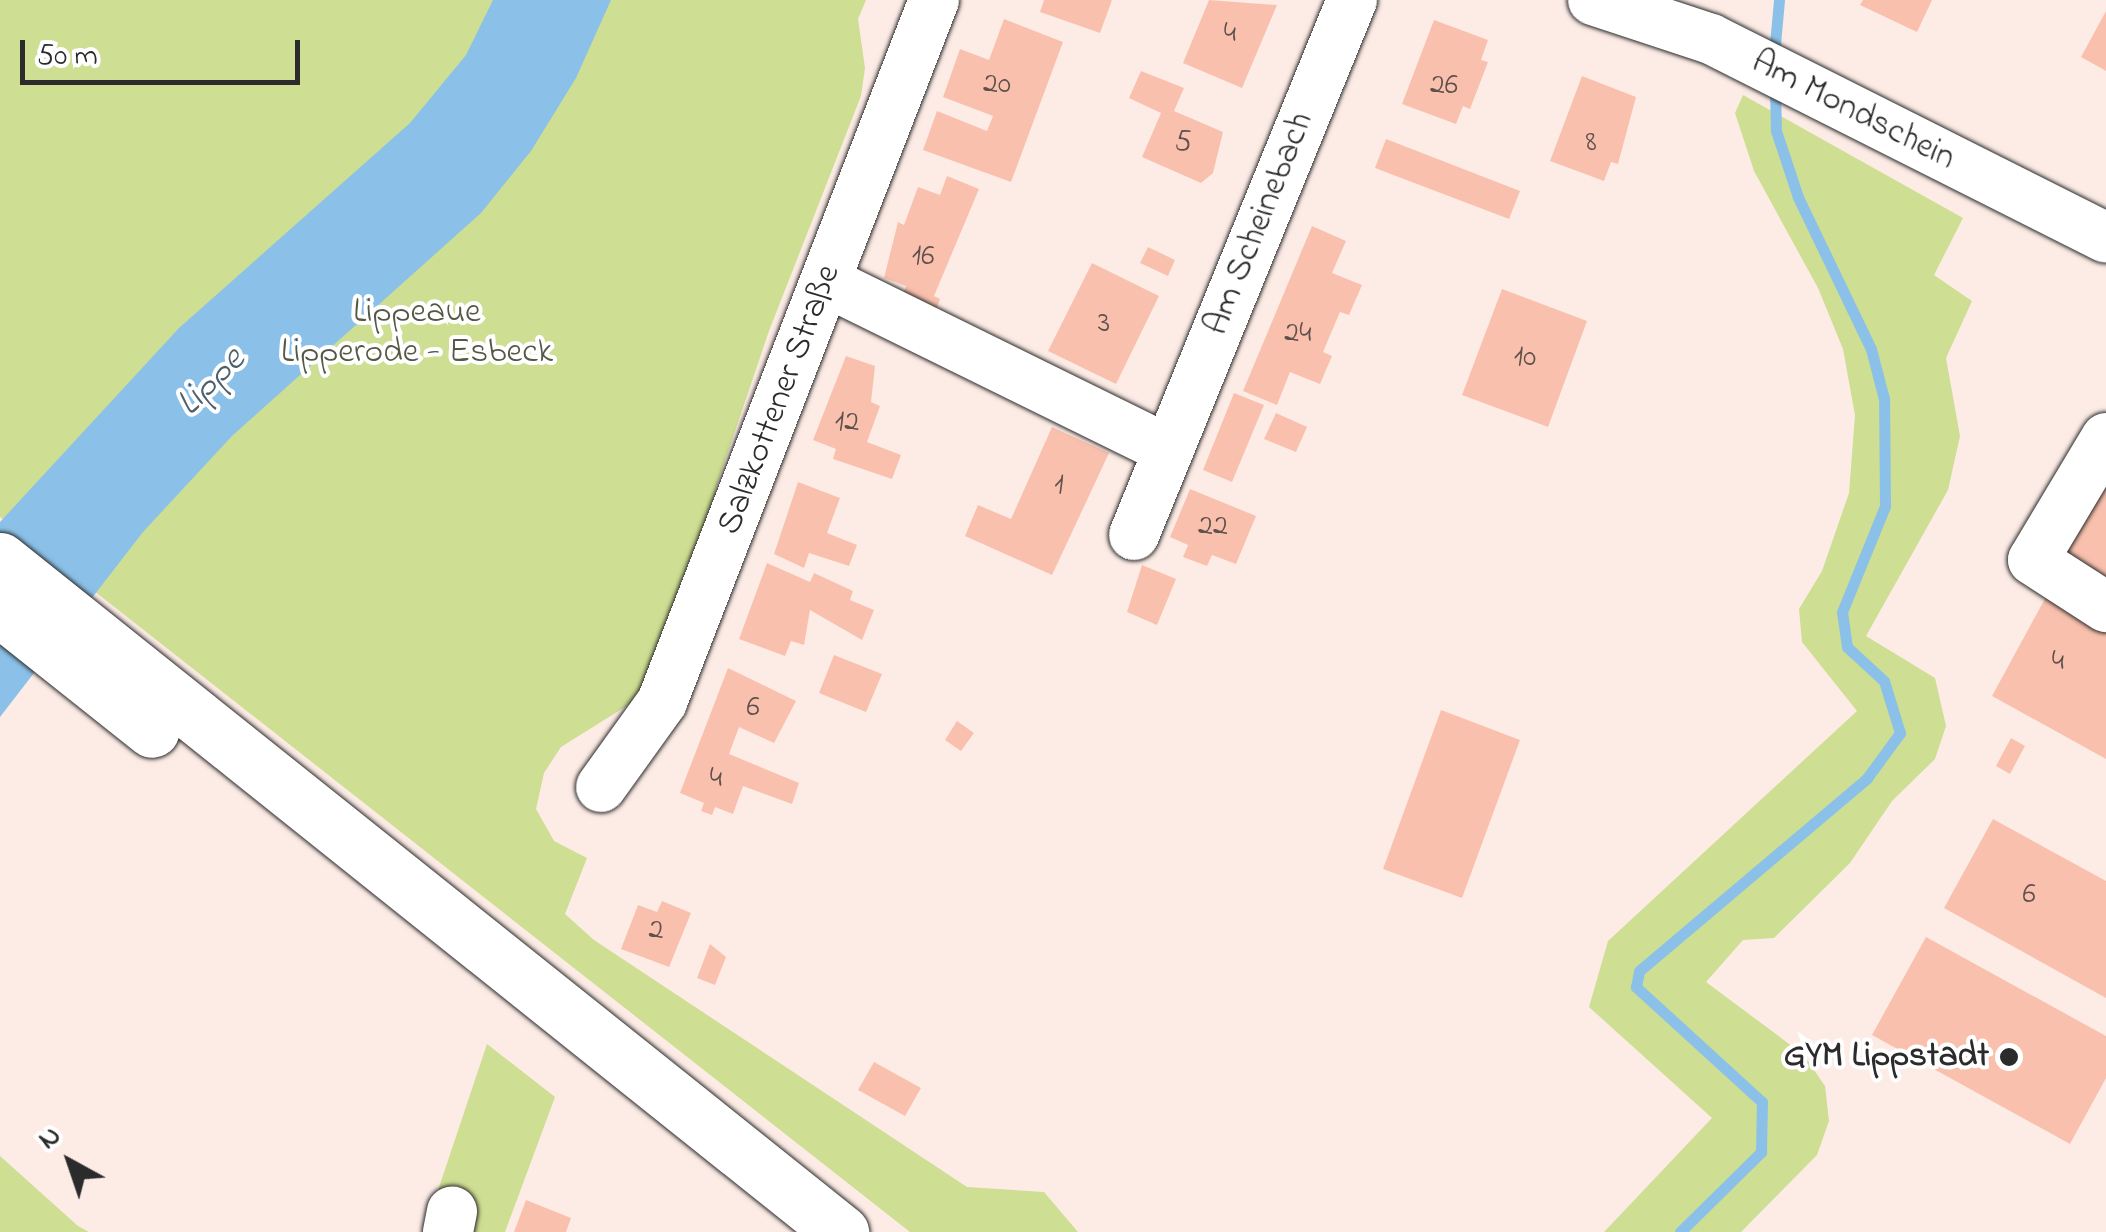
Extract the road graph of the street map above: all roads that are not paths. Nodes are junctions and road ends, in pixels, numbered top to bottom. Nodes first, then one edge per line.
1 (934, 0) edge
2 (1352, 0) edge
3 (1594, 0) edge
4 (2106, 238) edge
5 (827, 282) junction
6 (2106, 438) edge
7 (1167, 449) junction
8 (1134, 535) dead end
9 (0, 560) edge
10 (2106, 607) edge
11 (0, 609) edge
12 (234, 771) junction
13 (602, 788) dead end
14 (779, 1232) edge
15 (840, 1232) edge

1 - 5 street, Salzkottener Straße
2 - 7 street, Am Scheinebach
3 - 4 street, Am Mondschein
5 - 7 street
5 - 13 street, Salzkottener Straße
6 - 10 street
7 - 8 street, Am Scheinebach
9 - 12 highway
11 - 12 highway
12 - 14 highway
12 - 15 highway

